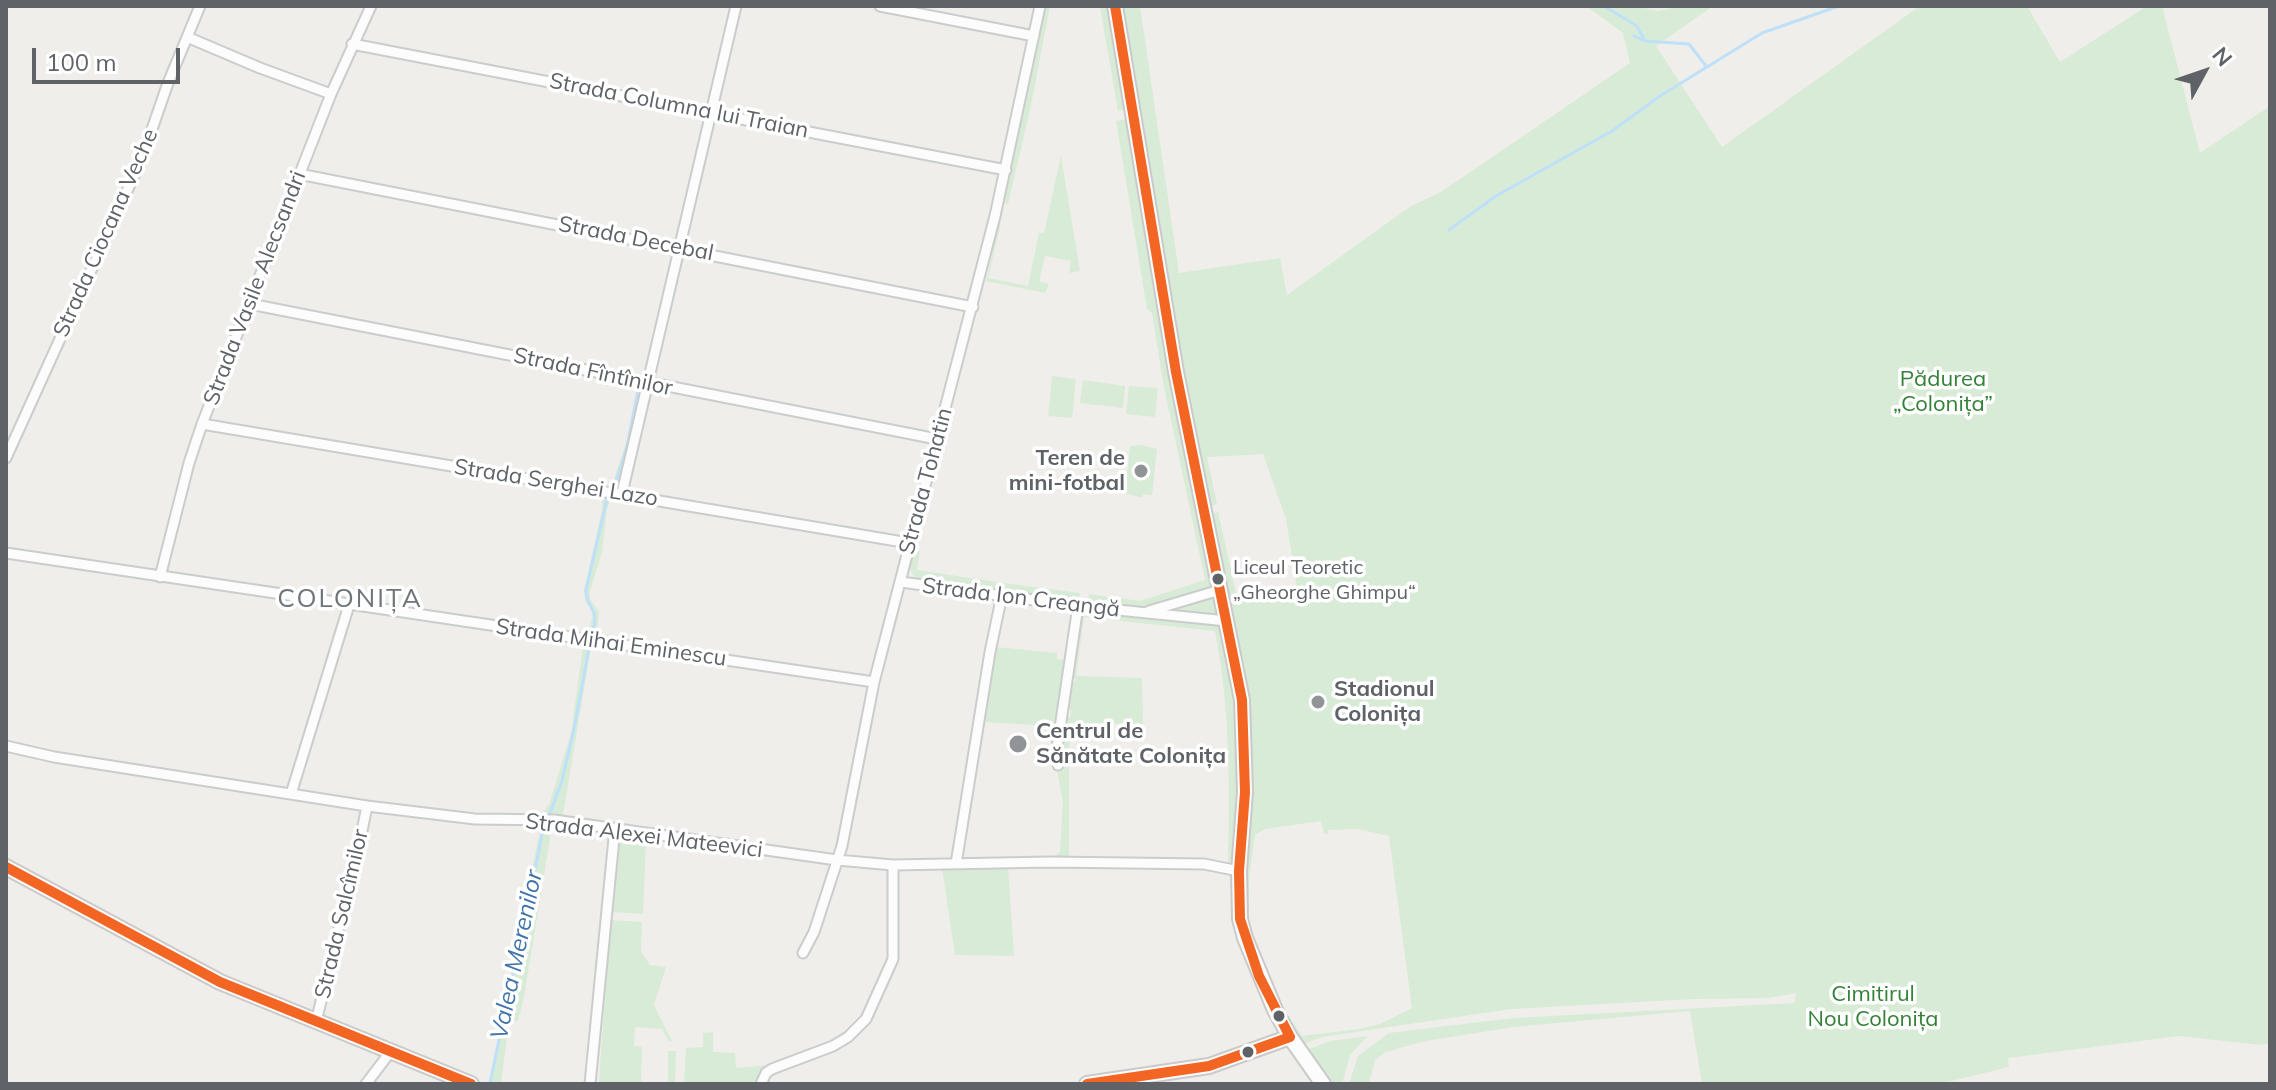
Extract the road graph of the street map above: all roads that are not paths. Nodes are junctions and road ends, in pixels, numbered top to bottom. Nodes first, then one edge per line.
1 (200, 6) edge
2 (371, 6) edge
3 (736, 6) edge
4 (880, 6) edge
5 (1040, 6) edge
6 (1115, 6) edge
7 (1034, 36) junction
8 (187, 37) junction
9 (352, 44) junction
10 (331, 94) junction
11 (711, 112) junction
12 (1006, 170) junction
13 (299, 174) junction
14 (680, 248) junction
15 (250, 304) junction
16 (973, 307) junction
17 (646, 384) junction
18 (202, 424) junction
19 (937, 439) junction
20 (6, 458) edge
21 (622, 493) junction
22 (909, 543) junction
23 (6, 553) edge
24 (160, 577) junction
25 (901, 582) junction
26 (1220, 590) junction
27 (1002, 595) junction
28 (349, 605) junction
29 (1078, 606) junction
30 (1141, 613) junction
31 (1227, 621) junction
32 (874, 682) junction
33 (6, 746) edge
34 (1058, 765) dead end
35 (291, 794) junction
36 (367, 806) junction
37 (615, 828) junction
38 (837, 860) junction
39 (956, 864) junction
40 (893, 865) junction
41 (6, 867) edge
42 (1239, 871) junction
43 (803, 953) dead end
44 (316, 1022) junction
45 (1290, 1037) junction
46 (391, 1051) junction
47 (366, 1084) edge
48 (471, 1084) edge
49 (590, 1084) edge
50 (761, 1084) edge
51 (1087, 1084) edge
52 (1323, 1084) edge

1 - 8 street, Strada Ciocana Veche
2 - 9 street, Strada Vasile Alecsandri
3 - 11 street
4 - 7 street
5 - 7 street, Strada Tohatin
6 - 26 street
7 - 12 street, Strada Tohatin
8 - 10 street
8 - 20 street, Strada Ciocana Veche
9 - 10 street, Strada Vasile Alecsandri
9 - 11 street, Strada Columna lui Traian
10 - 13 street, Strada Vasile Alecsandri
11 - 12 street, Strada Columna lui Traian
11 - 14 street
12 - 16 street, Strada Tohatin
13 - 14 street, Strada Decebal
13 - 15 street, Strada Vasile Alecsandri
14 - 16 street, Strada Decebal
14 - 17 street
15 - 17 street, Strada Fîntînilor
15 - 18 street, Strada Vasile Alecsandri
16 - 19 street, Strada Tohatin
17 - 19 street, Strada Fîntînilor
17 - 21 street
18 - 21 street, Strada Serghei Lazo
18 - 24 street, Strada Vasile Alecsandri
19 - 22 street, Strada Tohatin
21 - 22 street, Strada Serghei Lazo
22 - 25 street, Strada Tohatin
23 - 24 street, Strada Mihai Eminescu
24 - 28 street, Strada Mihai Eminescu
25 - 27 street, Strada Ion Creangă
25 - 32 street, Strada Tohatin
26 - 30 street, Strada Ion Creangă
26 - 31 street
27 - 29 street, Strada Ion Creangă
27 - 39 street
28 - 32 street, Strada Mihai Eminescu
28 - 35 street
29 - 30 street, Strada Ion Creangă
29 - 34 street
30 - 31 street, Strada Ion Creangă
31 - 42 street
32 - 38 street, Strada Tohatin
33 - 35 street, Strada Alexei Mateevici
35 - 36 street, Strada Alexei Mateevici
36 - 37 street, Strada Alexei Mateevici
36 - 44 street, Strada Salcîmilor
37 - 38 street, Strada Alexei Mateevici
37 - 49 street
38 - 40 street, Strada Alexei Mateevici
38 - 43 street, Strada Tohatin
39 - 40 street, Strada Alexei Mateevici
39 - 42 street, Strada Alexei Mateevici
40 - 50 street
41 - 44 street
42 - 45 street
44 - 46 street
45 - 51 street
45 - 52 street
46 - 47 street
46 - 48 street

